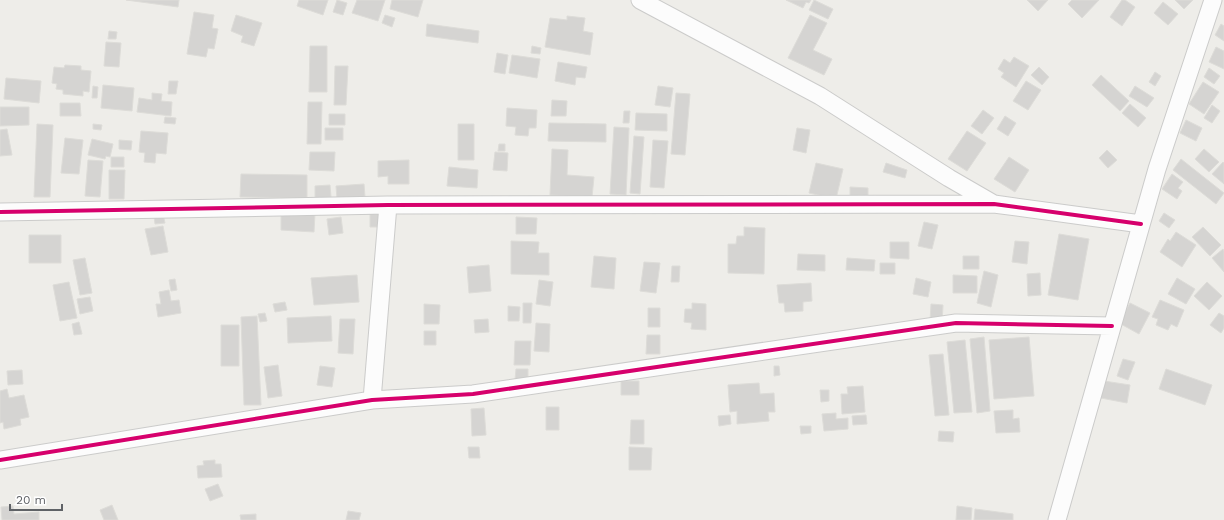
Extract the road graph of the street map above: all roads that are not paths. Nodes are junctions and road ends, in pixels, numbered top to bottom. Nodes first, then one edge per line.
1 (640, 0) edge
2 (1213, 0) edge
3 (994, 204) junction
4 (388, 205) junction
5 (0, 212) edge
6 (1141, 224) junction
7 (1112, 326) junction
8 (372, 400) junction
9 (0, 460) edge
10 (1057, 520) edge

1 - 3 street
2 - 6 street
3 - 4 street
3 - 6 street
4 - 5 street
4 - 8 street
6 - 7 street
7 - 8 street
7 - 10 street
8 - 9 street

